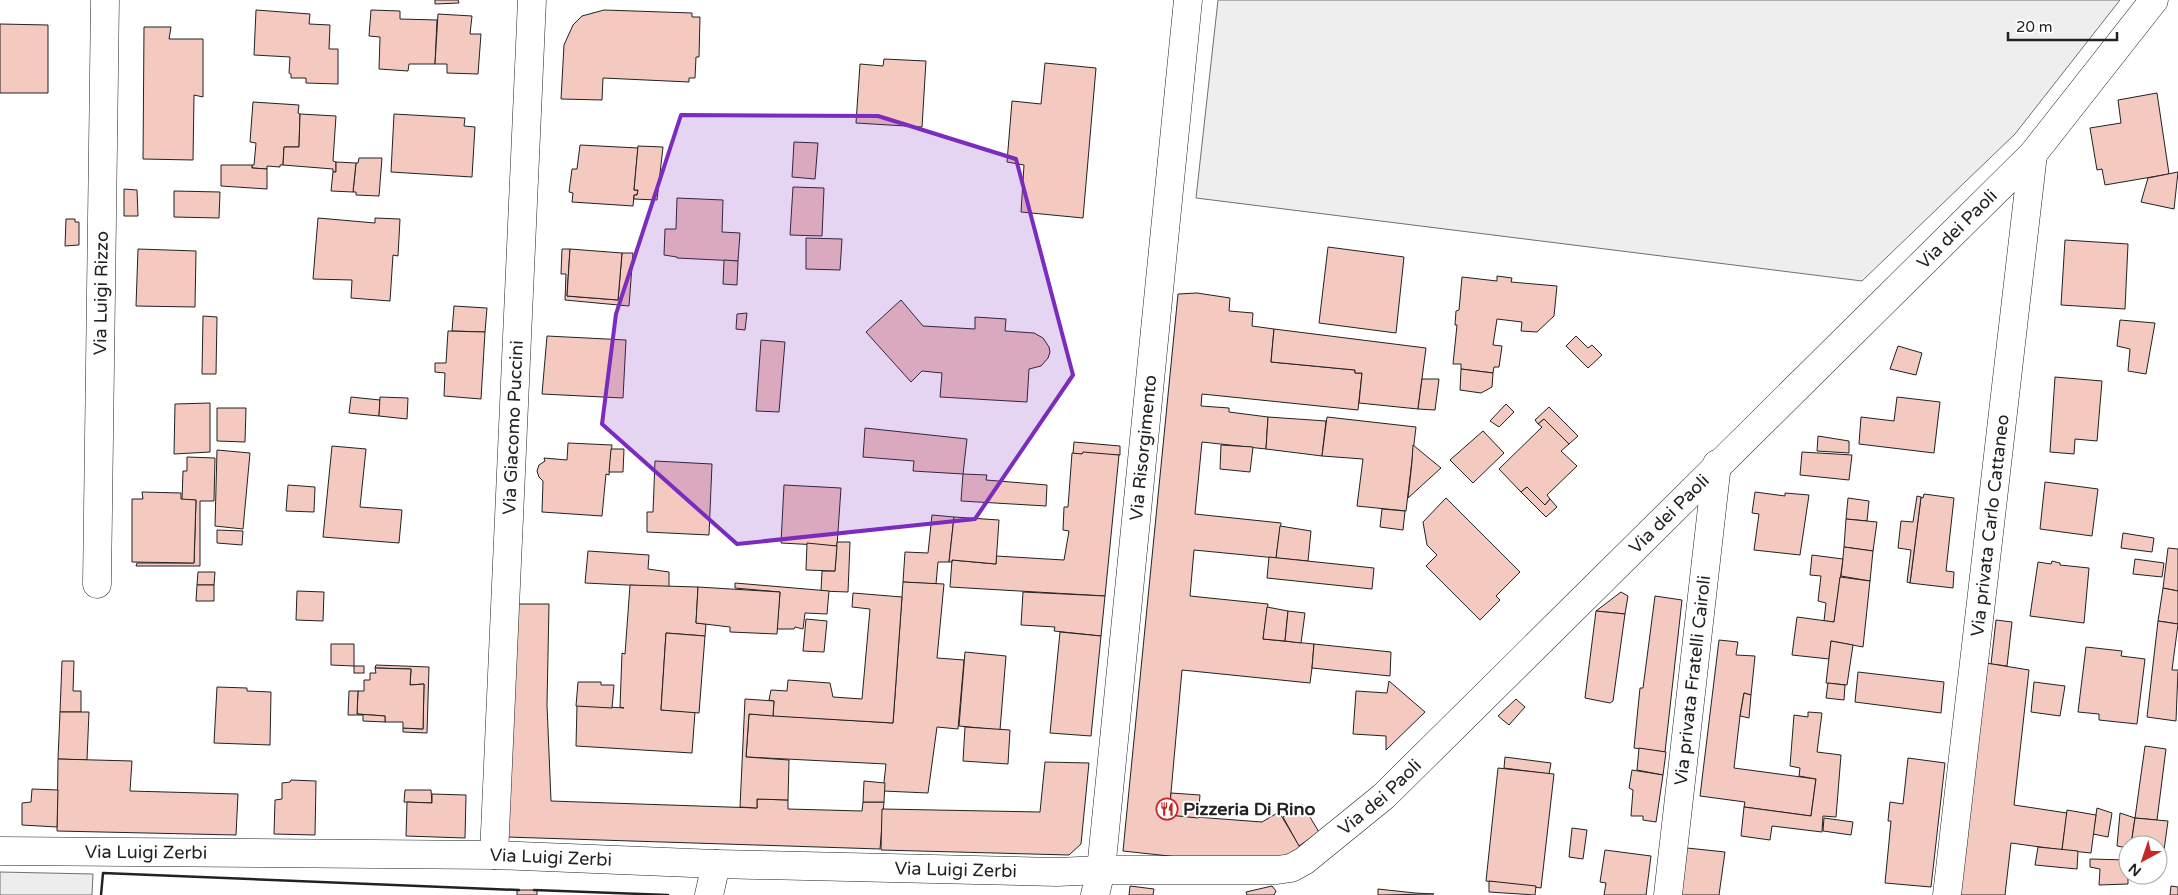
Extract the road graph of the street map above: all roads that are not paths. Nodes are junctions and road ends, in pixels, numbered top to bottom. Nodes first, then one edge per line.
1 (106, 0) edge
2 (532, 0) edge
3 (1188, 0) edge
4 (2154, 0) edge
5 (2033, 154) junction
6 (1717, 464) junction
7 (97, 584) dead end
8 (0, 851) edge
9 (494, 855) junction
10 (716, 864) junction
11 (1098, 882) edge
12 (709, 895) edge
13 (1668, 895) edge
14 (1947, 895) edge

1 - 7 street, Via Luigi Rizzo
2 - 9 street, Via Giacomo Puccini
3 - 11 street, Via Risorgimento
4 - 5 street, Via dei Paoli
5 - 6 street, Via dei Paoli
5 - 14 street, Via privata Carlo Cattaneo
6 - 11 street, Via dei Paoli
6 - 13 street, Via privata Fratelli Cairoli
8 - 9 street, Via Luigi Zerbi
9 - 10 street, Via Luigi Zerbi
10 - 11 street, Via Luigi Zerbi
10 - 12 street

